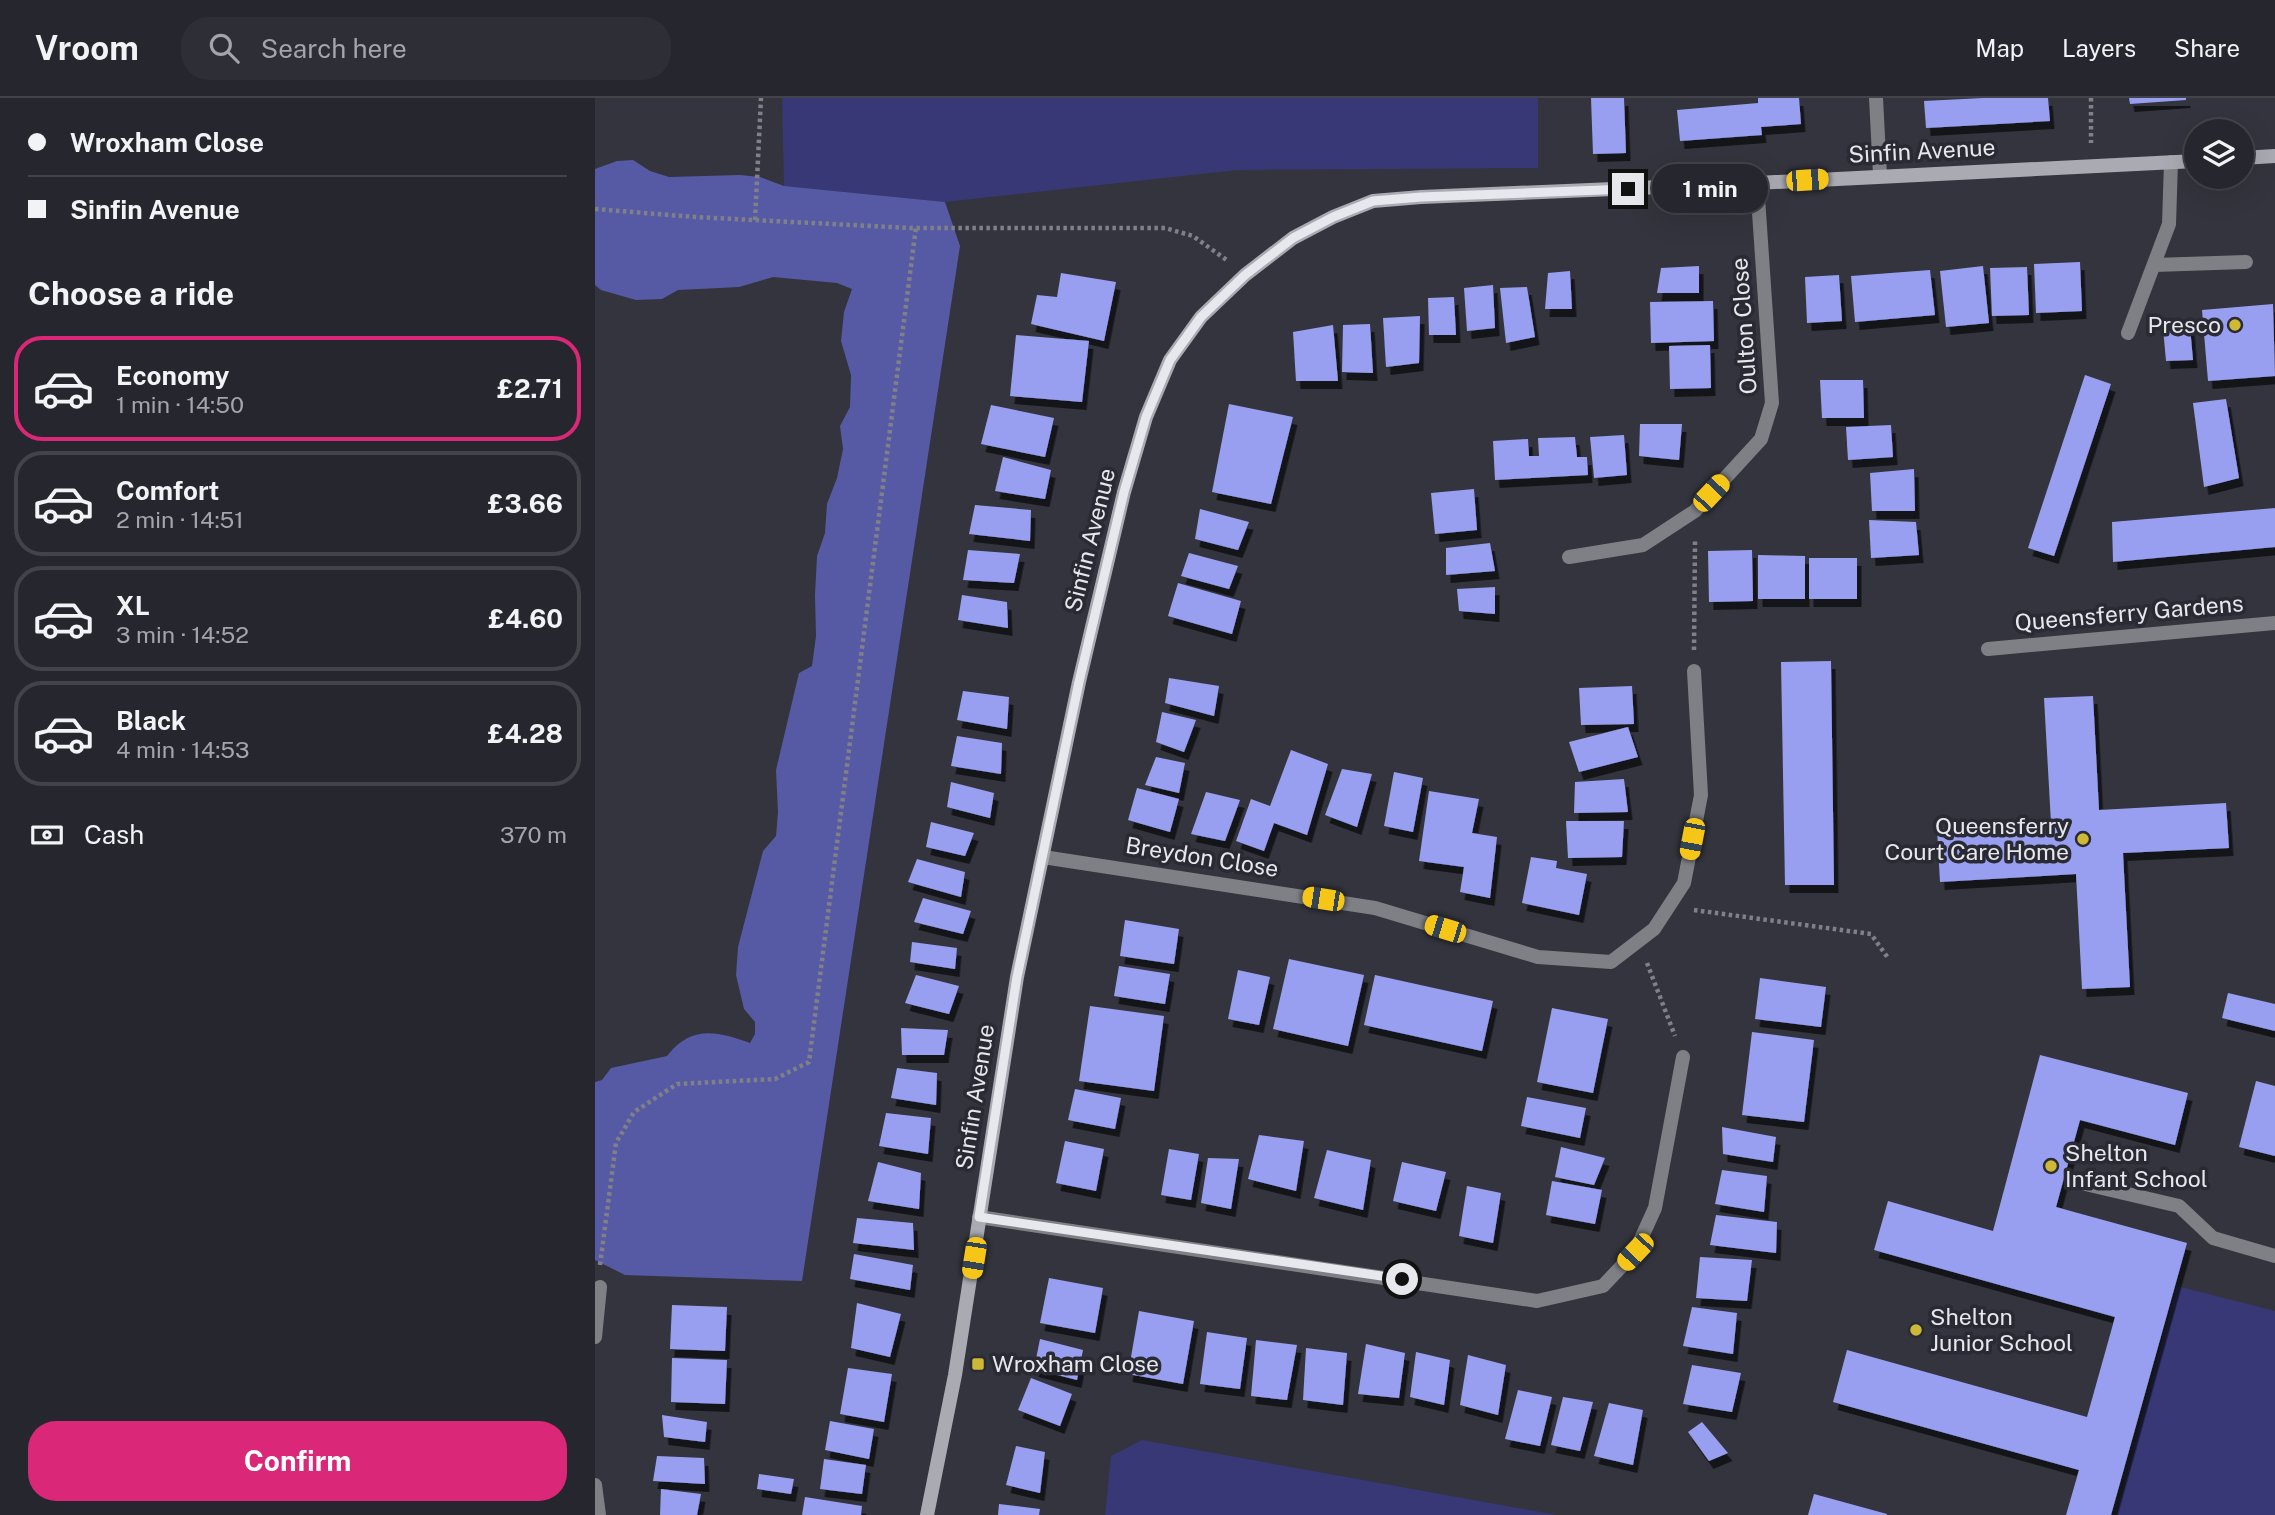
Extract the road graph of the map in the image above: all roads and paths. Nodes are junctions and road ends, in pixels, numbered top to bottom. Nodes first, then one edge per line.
1 (761, 98) edge
2 (1876, 98) edge
3 (2091, 98) edge
4 (2275, 156) edge
5 (2254, 157) edge
6 (2184, 161) edge
7 (2171, 162) junction
8 (2092, 166) junction
9 (1880, 175) junction
10 (1757, 183) junction
11 (595, 209) edge
12 (755, 220) junction
13 (916, 227) junction
14 (2246, 262) dead end
15 (2154, 264) junction
16 (1245, 275) junction
17 (2128, 333) dead end
18 (1695, 511) junction
19 (1569, 557) dead end
20 (2275, 623) edge
21 (1988, 649) dead end
22 (1694, 671) joint
23 (1043, 857) junction
24 (1668, 907) junction
25 (1639, 941) junction
26 (1888, 958) dead end
27 (1683, 1057) joint
28 (2081, 1183) dead end
29 (979, 1217) junction
30 (2275, 1256) edge
31 (600, 1287) joint
32 (595, 1337) edge
33 (595, 1485) edge
34 (599, 1515) edge
35 (927, 1515) edge

1 - 12 path
2 - 9 street
3 - 8 path
4 - 5 street
6 - 7 street, Sinfin Avenue
7 - 8 street, Sinfin Avenue
7 - 15 street
8 - 9 street, Sinfin Avenue
9 - 10 street, Sinfin Avenue
10 - 16 street, Sinfin Avenue
10 - 18 street, Oulton Close
11 - 12 path
12 - 13 path
13 - 16 path
13 - 31 path
14 - 15 street
15 - 17 street
16 - 23 street, Sinfin Avenue
18 - 19 street, Oulton Close
18 - 22 path
20 - 21 street, Queensferry Gardens
22 - 24 street, Breydon Close
23 - 25 street, Breydon Close
23 - 29 street, Sinfin Avenue
24 - 25 street, Breydon Close
24 - 26 path
25 - 27 path
27 - 29 street
28 - 30 street
29 - 35 street, Sinfin Avenue
31 - 32 street
33 - 34 street

